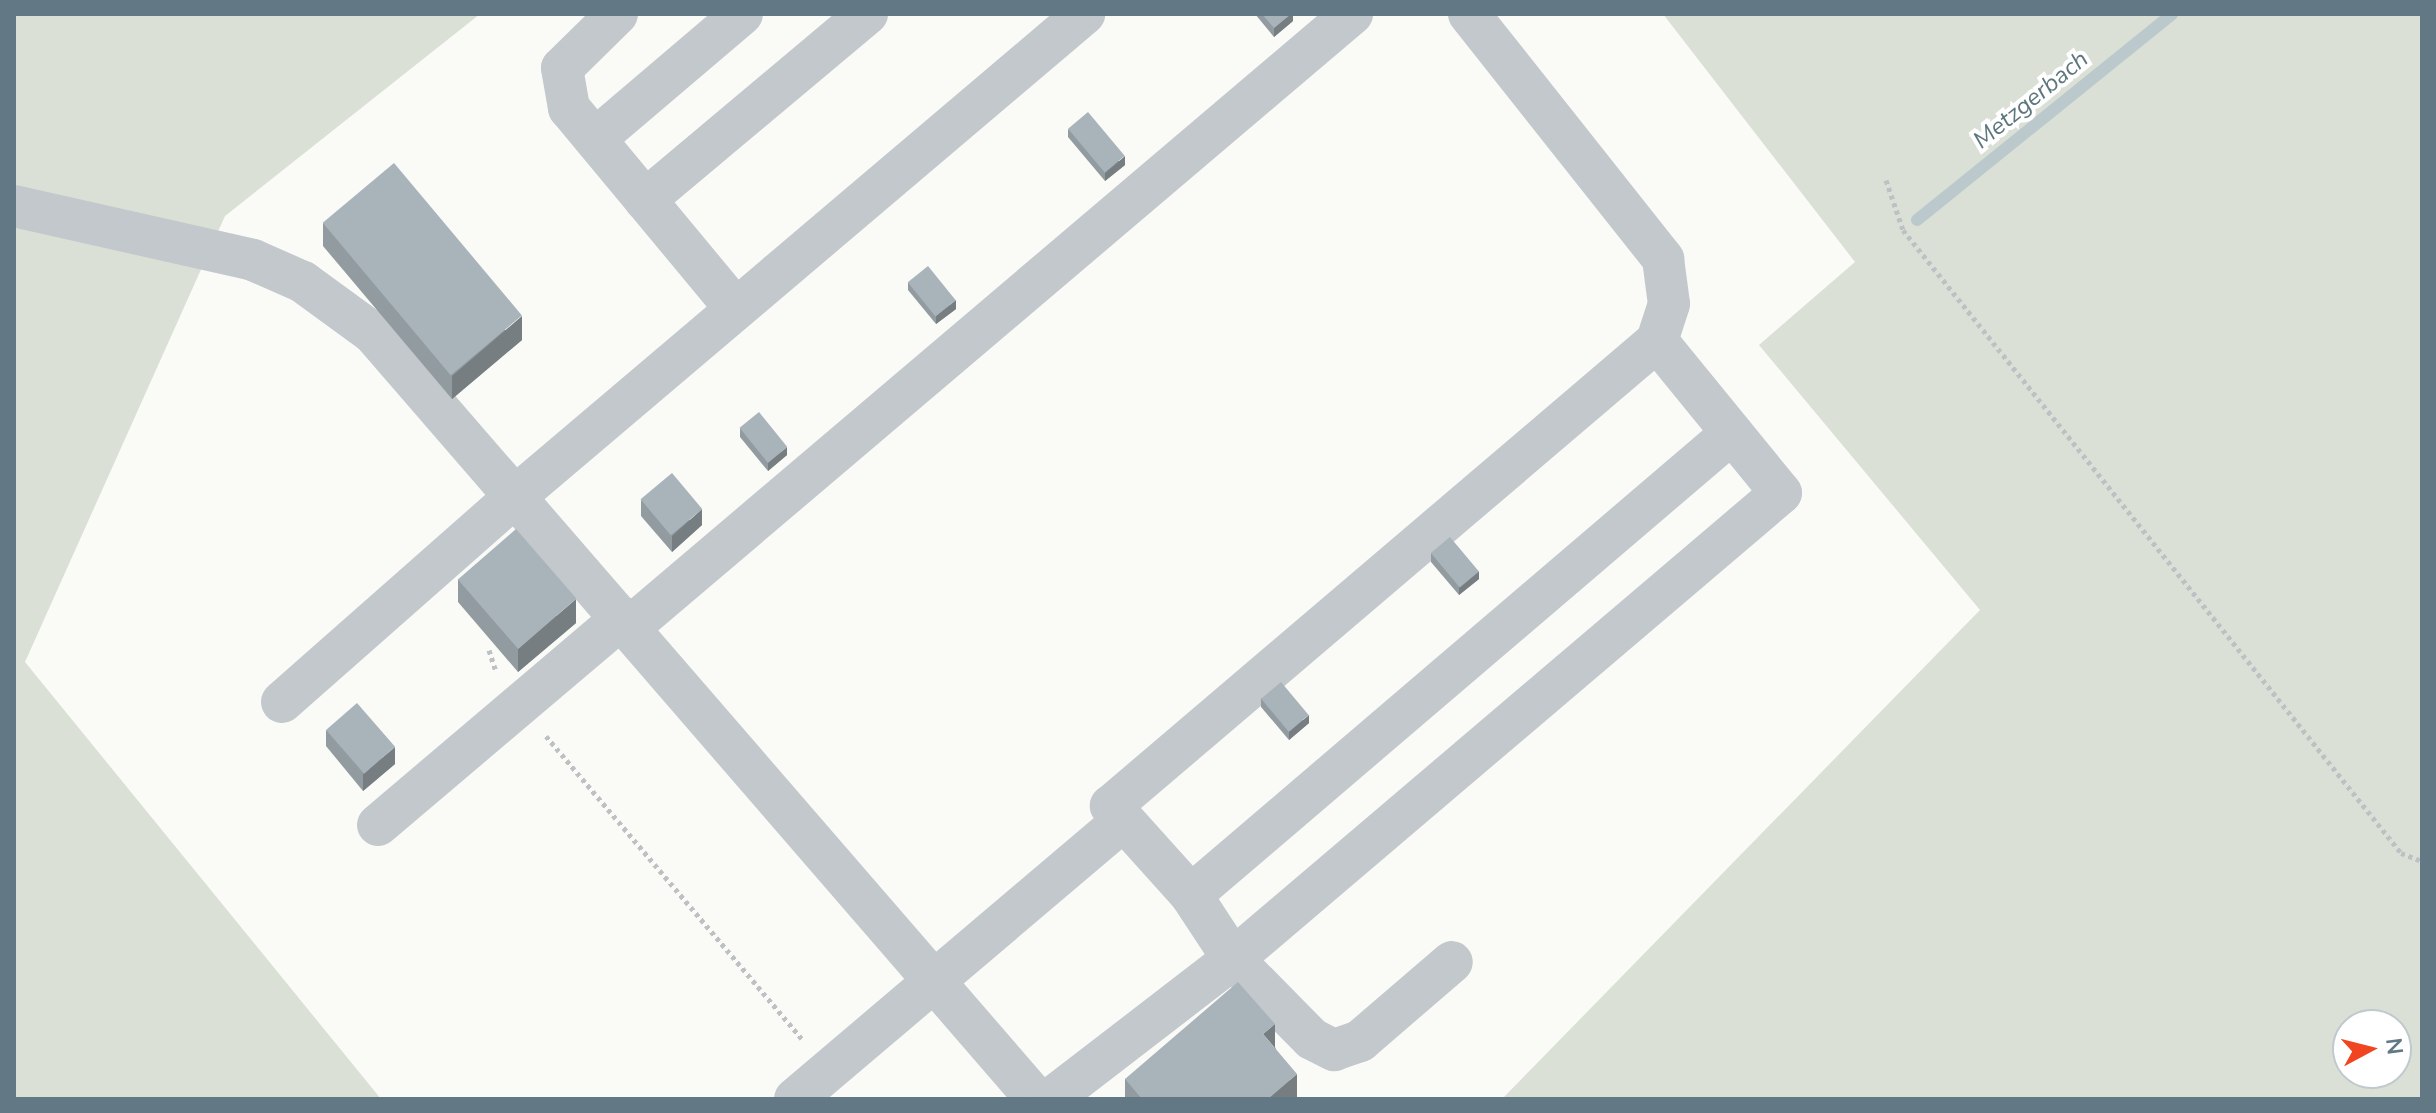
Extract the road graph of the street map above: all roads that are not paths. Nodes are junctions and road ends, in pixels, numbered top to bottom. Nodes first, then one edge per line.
1 (617, 14) edge
2 (742, 14) edge
3 (867, 14) edge
4 (1084, 14) edge
5 (1352, 14) edge
6 (1469, 14) edge
7 (595, 139) junction
8 (645, 200) junction
9 (14, 206) edge
10 (736, 309) junction
11 (1657, 341) junction
12 (1732, 433) junction
13 (517, 495) junction
14 (627, 622) junction
15 (282, 702) dead end
16 (1122, 822) junction
17 (378, 825) dead end
18 (1191, 895) junction
19 (1233, 959) junction
20 (1452, 962) dead end
21 (933, 980) junction
22 (795, 1099) edge
23 (1036, 1099) edge
24 (1051, 1099) edge

1 - 7 lane
2 - 7 lane
3 - 8 lane
4 - 10 lane
5 - 14 lane
6 - 11 lane
7 - 8 lane
8 - 10 lane
9 - 13 lane
10 - 13 lane
11 - 12 lane
11 - 16 lane
12 - 18 lane
12 - 19 lane
13 - 14 lane
13 - 15 lane
14 - 17 lane
14 - 21 lane
16 - 18 lane
16 - 21 lane
18 - 19 lane
19 - 20 lane
19 - 24 lane
21 - 22 lane
21 - 23 lane

